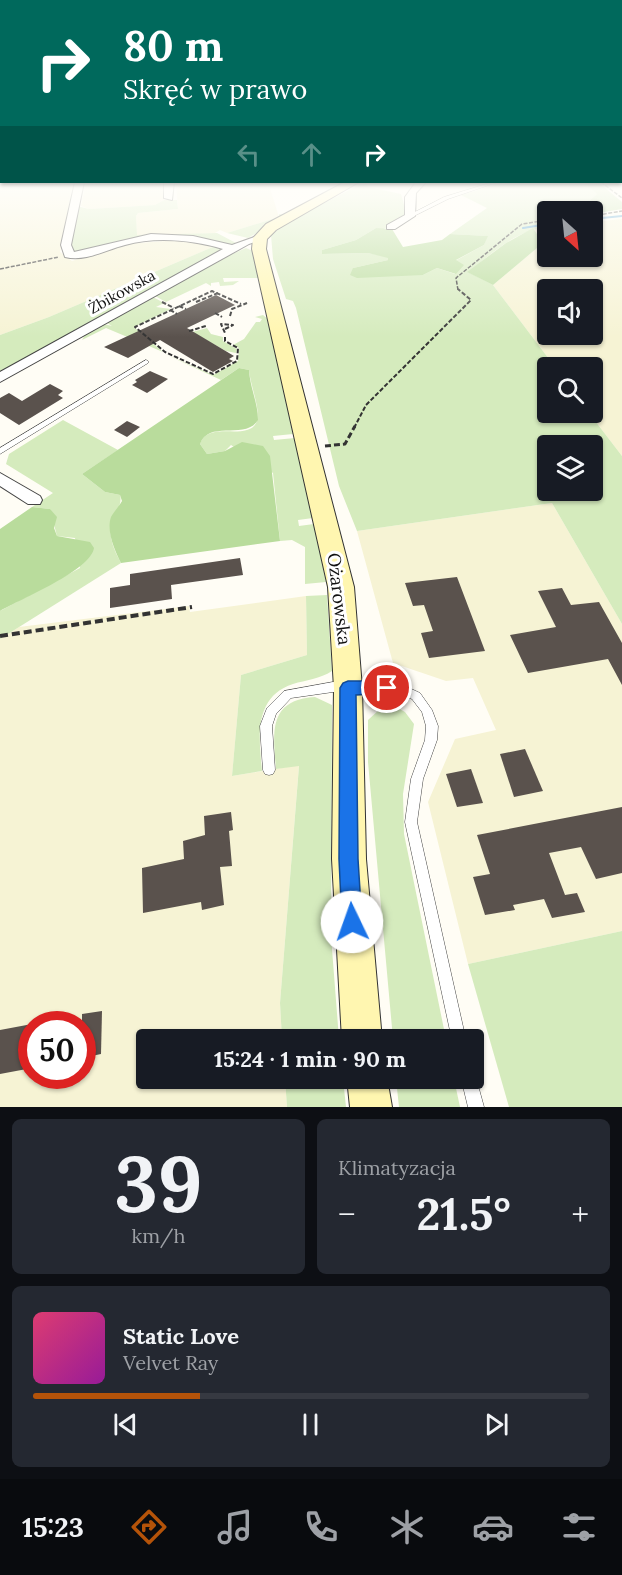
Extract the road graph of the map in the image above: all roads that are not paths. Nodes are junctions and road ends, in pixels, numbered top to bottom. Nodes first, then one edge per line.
1 (68, 234) edge
2 (265, 234) edge
3 (260, 238) junction
4 (233, 249) junction
5 (146, 362) dead end
6 (0, 378) edge
7 (0, 451) edge
8 (0, 478) edge
9 (34, 500) dead end
10 (348, 688) junction
11 (269, 770) dead end
12 (361, 1029) edge
13 (457, 1029) edge
14 (369, 1089) edge
15 (471, 1089) edge
16 (371, 1107) edge
17 (476, 1107) edge

1 - 4 street
2 - 3 main road, Żbikowska
3 - 4 street, Żbikowska
3 - 10 main road, Ożarowska
4 - 6 street, Żbikowska
5 - 7 lane
8 - 9 street
10 - 11 lane
10 - 12 main road, Ożarowska
10 - 13 lane
14 - 16 main road
15 - 17 lane

